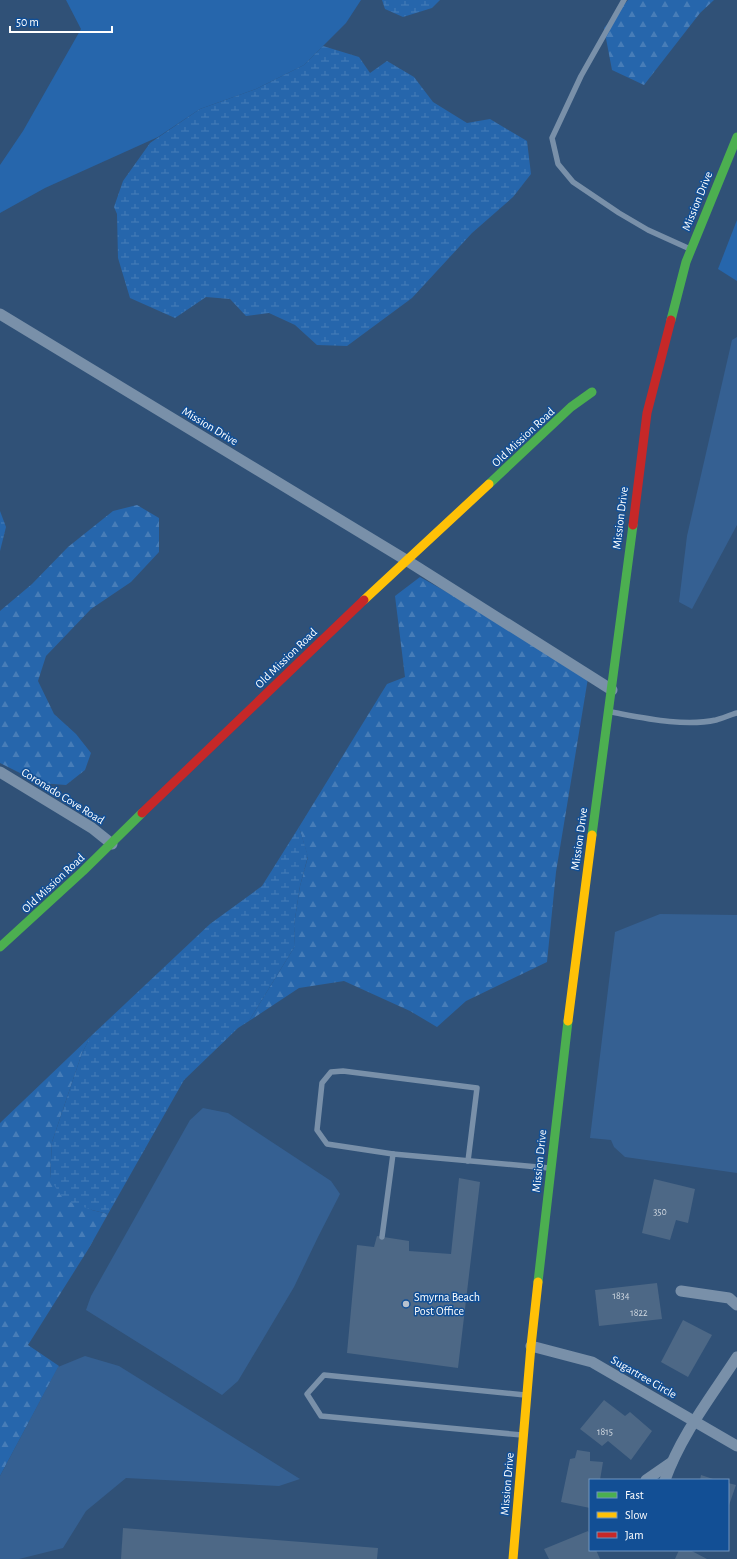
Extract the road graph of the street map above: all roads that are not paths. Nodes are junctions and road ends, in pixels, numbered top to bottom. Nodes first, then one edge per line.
1 (624, 0) edge
2 (737, 137) edge
3 (692, 250) junction
4 (0, 314) edge
5 (592, 392) dead end
6 (406, 560) junction
7 (612, 690) junction
8 (609, 712) junction
9 (737, 713) edge
10 (0, 772) edge
11 (112, 844) junction
12 (0, 947) edge
13 (393, 1154) junction
14 (468, 1160) junction
15 (551, 1168) junction
16 (382, 1237) dead end
17 (681, 1291) dead end
18 (737, 1305) edge
19 (532, 1346) junction
20 (737, 1357) edge
21 (527, 1395) junction
22 (694, 1421) junction
23 (524, 1435) junction
24 (737, 1446) edge
25 (672, 1462) junction
26 (647, 1479) edge
27 (665, 1479) edge
28 (513, 1559) edge

1 - 3 lane
2 - 3 street, Mission Drive
3 - 7 street, Mission Drive
4 - 6 street, Mission Drive
5 - 6 street, Old Mission Road
6 - 7 street, Mission Drive
6 - 11 street, Old Mission Road
7 - 8 street, Mission Drive
8 - 9 lane
8 - 15 street, Mission Drive
10 - 11 street, Coronado Cove Road
11 - 12 street, Old Mission Road
13 - 14 lane
13 - 14 lane
13 - 16 lane
14 - 15 lane
15 - 19 street, Mission Drive
17 - 18 street
19 - 21 street, Mission Drive
19 - 22 street, Sugartree Circle
20 - 22 street
21 - 23 street, Mission Drive
21 - 23 lane
22 - 24 street, Sugartree Circle
22 - 25 street
23 - 28 street, Mission Drive
25 - 26 street
25 - 27 street

